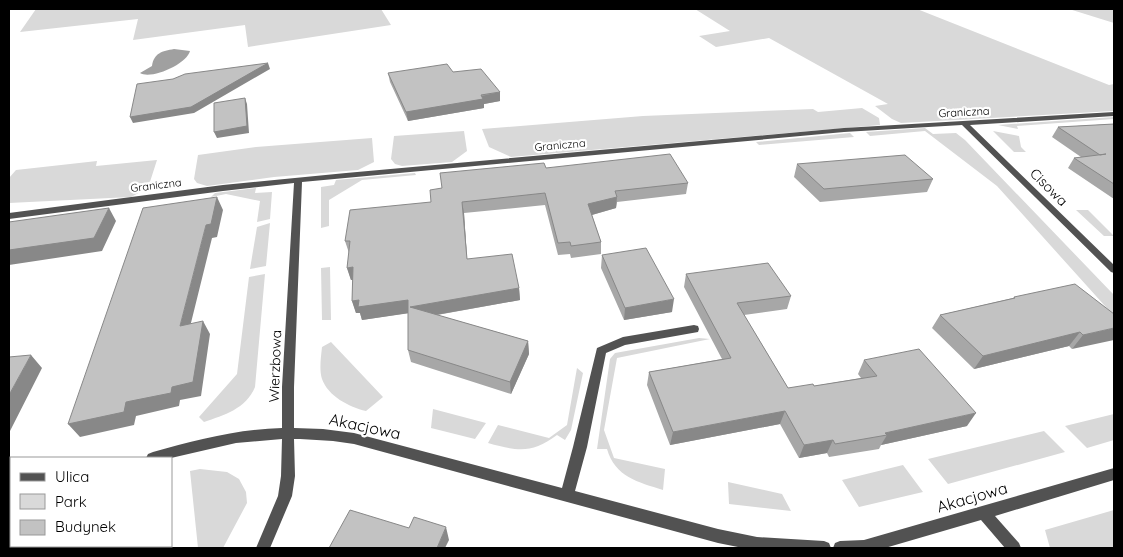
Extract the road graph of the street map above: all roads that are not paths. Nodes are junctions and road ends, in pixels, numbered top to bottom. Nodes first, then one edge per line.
1 (1114, 114) edge
2 (965, 124) junction
3 (298, 180) junction
4 (9, 216) edge
5 (1114, 270) edge
6 (694, 329) dead end
7 (289, 434) junction
8 (157, 457) edge
9 (1114, 474) edge
10 (567, 494) junction
11 (984, 512) junction
12 (263, 548) edge
13 (824, 548) edge
14 (840, 548) edge
15 (1014, 548) edge

1 - 2 street, Graniczna
2 - 3 street, Graniczna
2 - 5 street, Cisowa
3 - 4 street, Graniczna
3 - 7 street, Wierzbowa
6 - 10 street
7 - 8 street, Akacjowa
7 - 10 street, Akacjowa
7 - 12 street, Wierzbowa
9 - 11 street, Akacjowa
10 - 13 street, Akacjowa
11 - 14 street, Akacjowa
11 - 15 street

